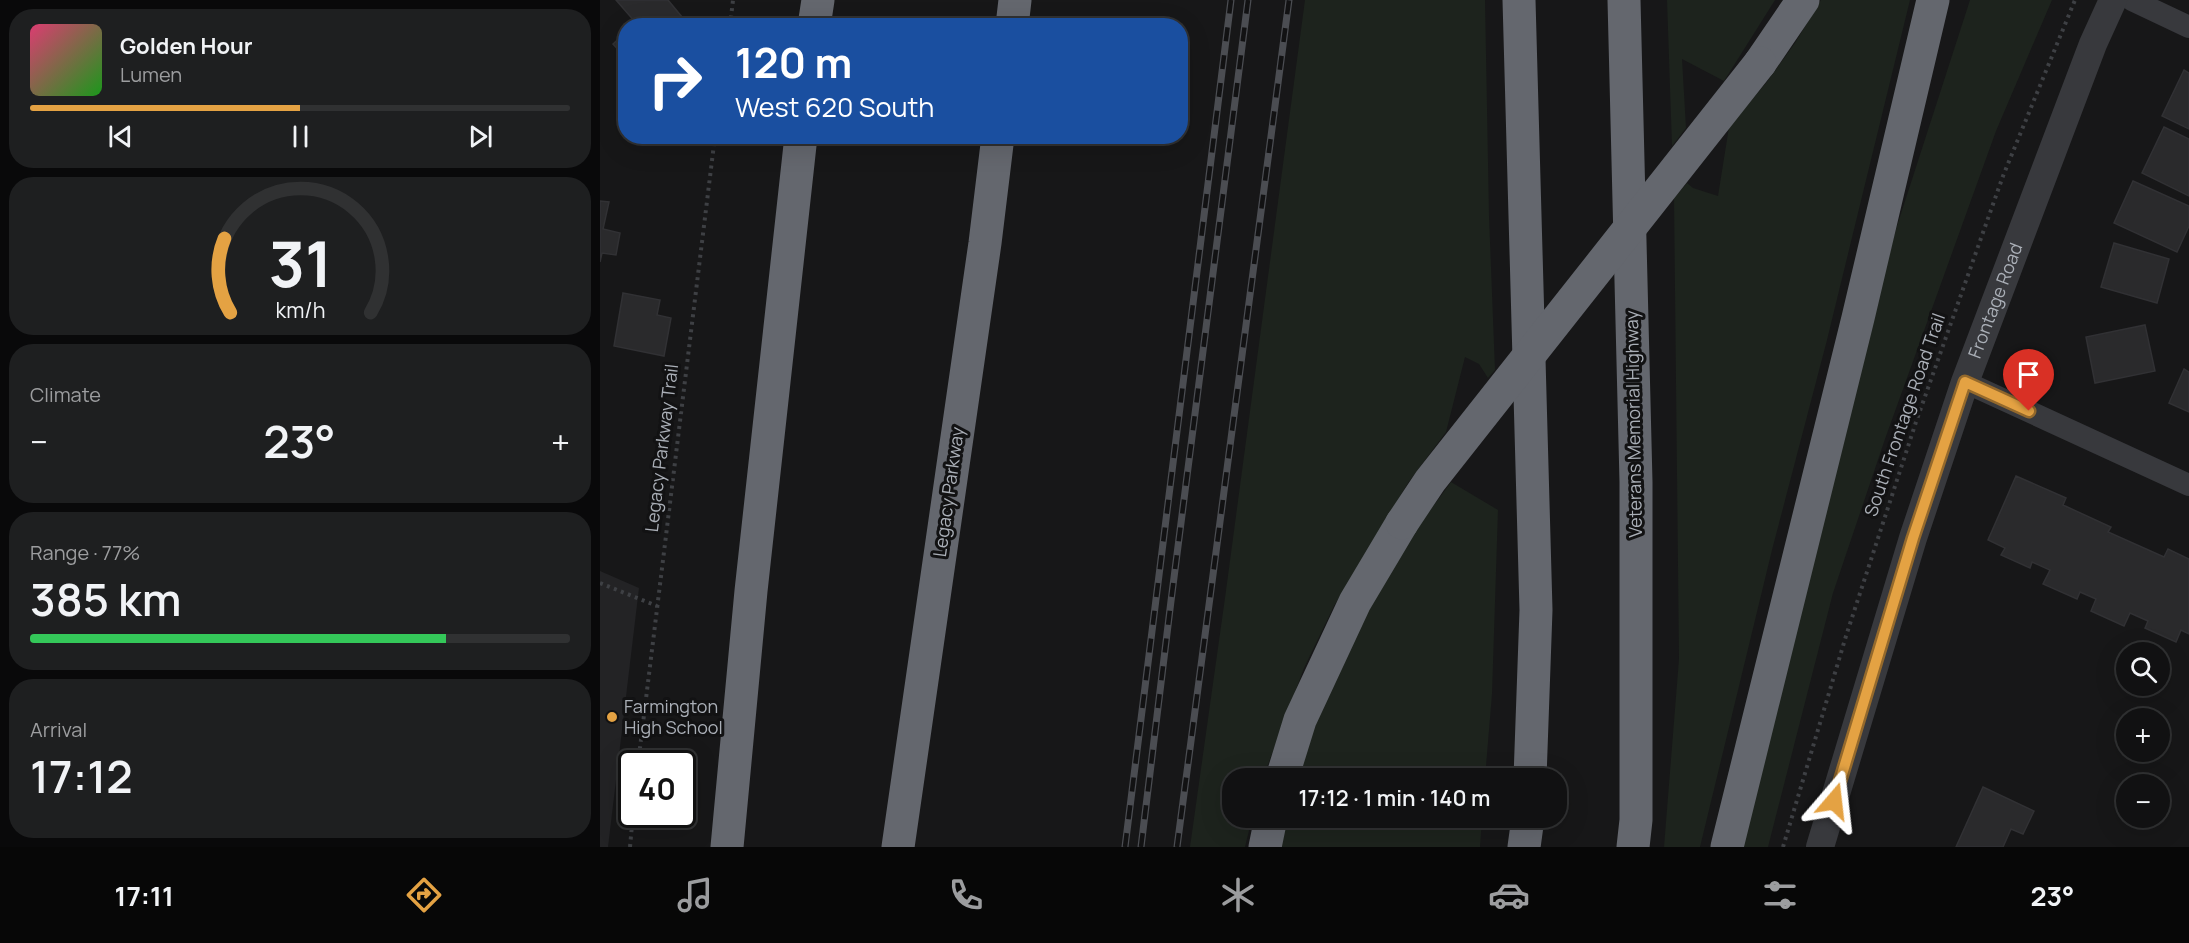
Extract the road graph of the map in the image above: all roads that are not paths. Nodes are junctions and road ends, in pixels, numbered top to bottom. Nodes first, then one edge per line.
1 (818, 0) edge
2 (1015, 0) edge
3 (1519, 0) edge
4 (1624, 0) edge
5 (1803, 0) edge
6 (1933, 0) edge
7 (1952, 0) edge
8 (2113, 0) edge
9 (2132, 0) edge
10 (815, 18) edge
11 (1013, 18) edge
12 (2189, 27) edge
13 (1898, 140) junction
14 (800, 144) edge
15 (997, 144) edge
16 (1965, 382) junction
17 (2189, 485) edge
18 (1285, 768) edge
19 (1530, 768) edge
20 (1269, 828) edge
21 (1527, 828) edge
22 (727, 847) edge
23 (898, 847) edge
24 (1265, 847) edge
25 (1524, 847) edge
26 (1633, 847) edge
27 (1727, 847) edge
28 (1820, 847) edge

1 - 10 highway
2 - 11 highway
3 - 19 highway
4 - 26 highway, Veterans Memorial Highway
5 - 18 highway, bridge
6 - 13 highway
7 - 13 highway
8 - 16 street, Frontage Road
9 - 12 street
13 - 27 highway
14 - 22 highway
15 - 23 highway, Legacy Parkway
16 - 17 street
16 - 28 street, Frontage Road
20 - 24 highway
21 - 25 highway

